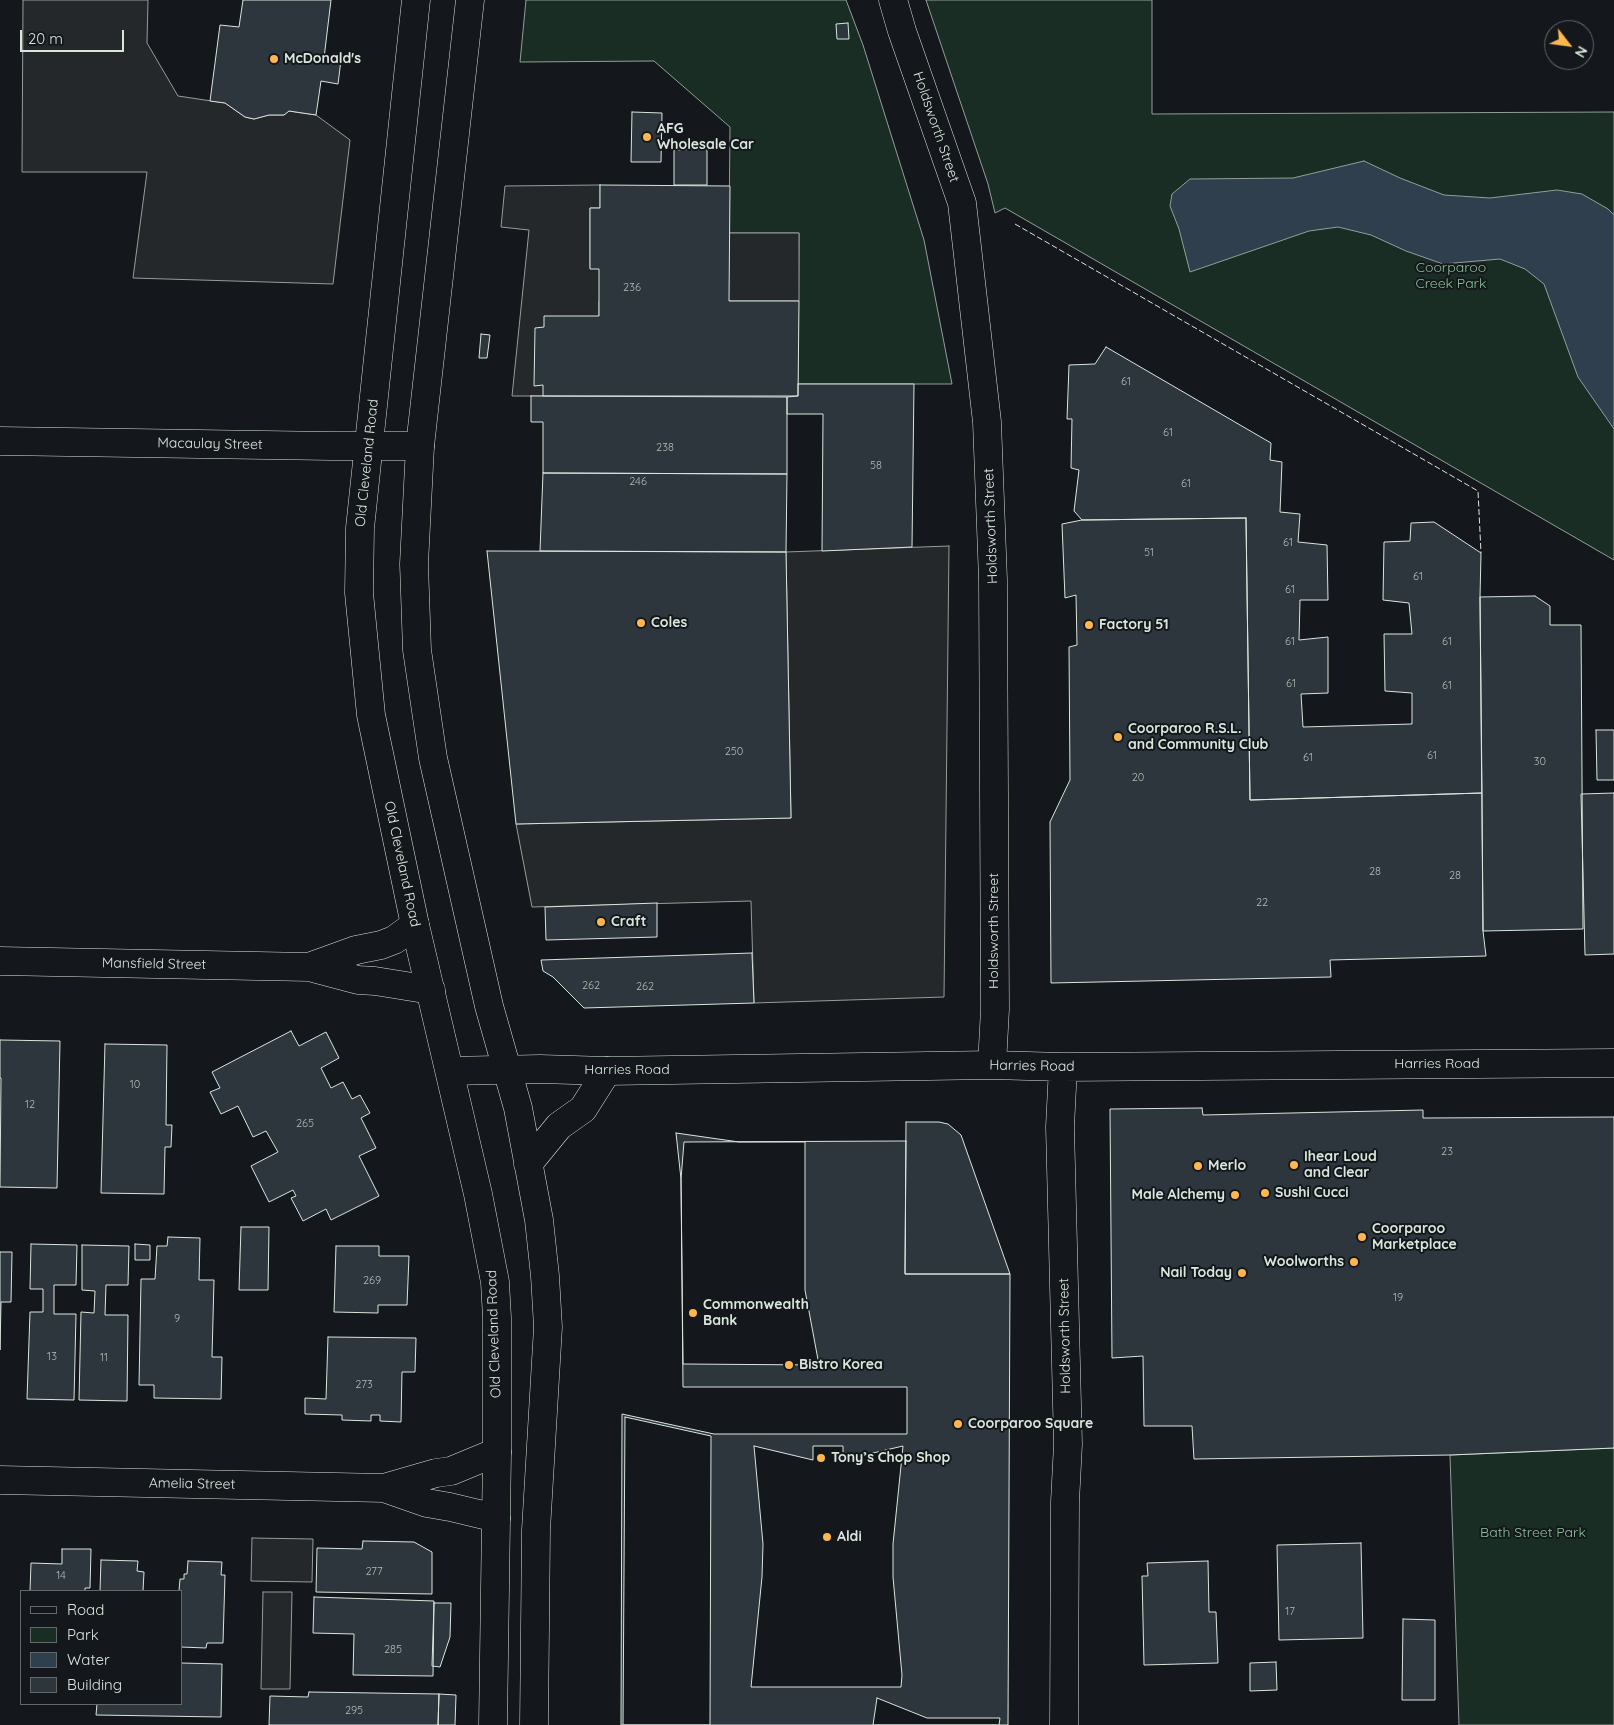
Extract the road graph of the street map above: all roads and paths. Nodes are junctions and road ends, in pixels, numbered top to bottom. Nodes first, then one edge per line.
1 (470, 0) edge
2 (893, 0) edge
3 (413, 3) edge
4 (0, 441) edge
5 (369, 446) junction
6 (420, 446) junction
7 (414, 926) junction
8 (0, 961) edge
9 (309, 967) junction
10 (431, 990) junction
11 (1614, 1063) edge
12 (992, 1065) junction
13 (1063, 1067) junction
14 (507, 1069) junction
15 (450, 1071) junction
16 (608, 1071) junction
17 (528, 1164) junction
18 (497, 1452) junction
19 (0, 1480) edge
20 (384, 1488) junction
21 (496, 1518) junction
22 (494, 1725) edge
23 (534, 1725) edge
24 (1064, 1725) edge

1 - 6 main road
2 - 12 main road, Holdsworth Street
3 - 5 main road, Old Cleveland Road
4 - 5 main road, Macaulay Street
5 - 6 main road, Macaulay Street
5 - 7 main road, Old Cleveland Road
6 - 14 main road
7 - 9 main road, Mansfield Street
7 - 10 main road, Old Cleveland Road
8 - 9 main road, Mansfield Street
9 - 10 main road, Mansfield Street
10 - 15 main road, Old Cleveland Road
11 - 13 main road, Harries Road
12 - 13 main road, Harries Road
12 - 16 main road, Harries Road
13 - 24 main road, Holdsworth Street
14 - 15 main road, Harries Road
14 - 16 main road, Harries Road
14 - 17 main road
15 - 18 main road, Old Cleveland Road
16 - 17 main road
17 - 23 main road
18 - 20 main road, Amelia Street
18 - 21 main road, Old Cleveland Road
19 - 20 main road, Amelia Street
20 - 21 main road, Amelia Street
21 - 22 main road, Old Cleveland Road

